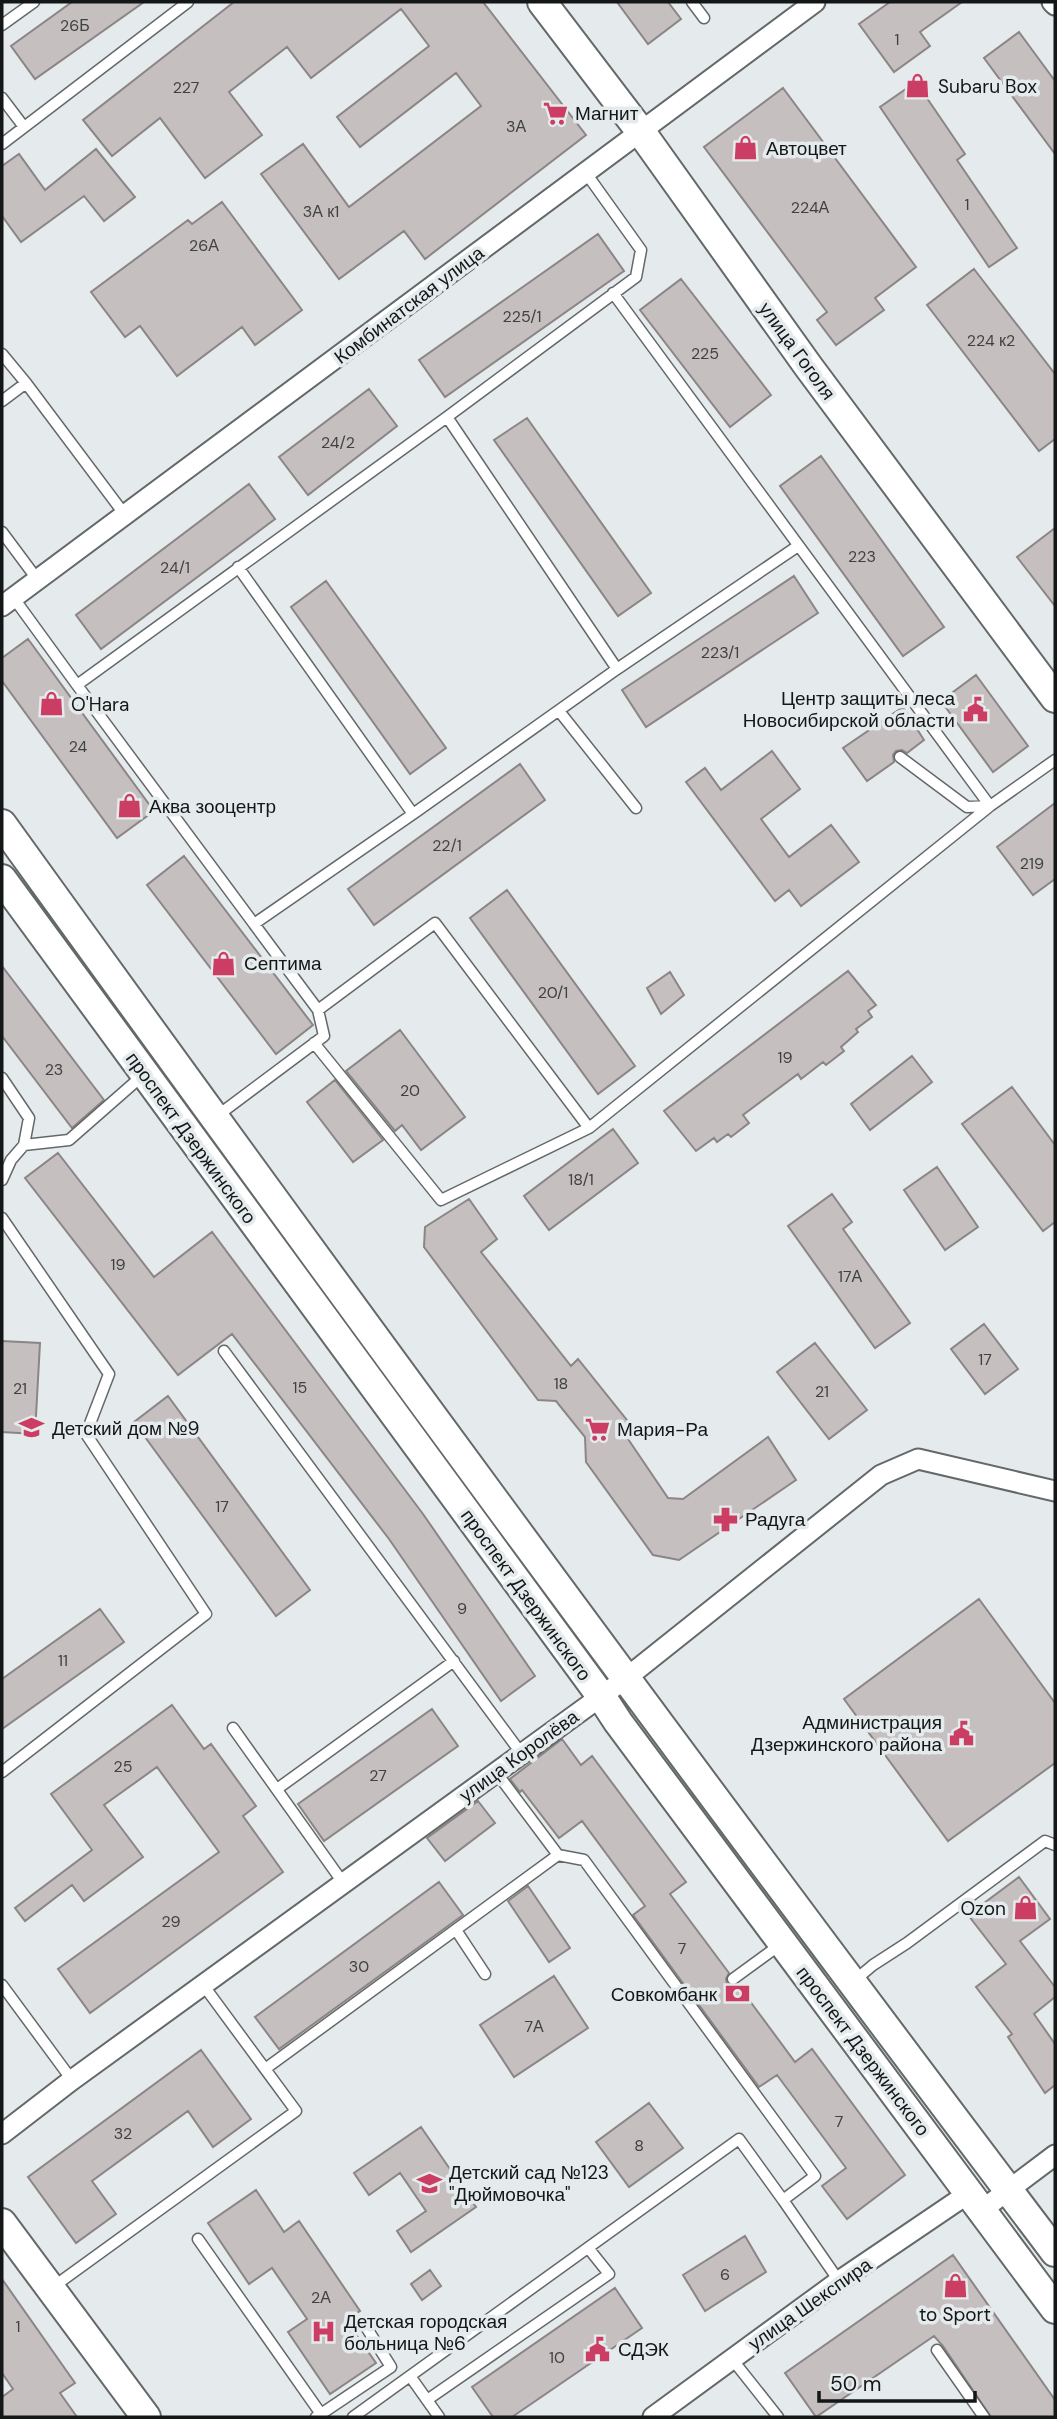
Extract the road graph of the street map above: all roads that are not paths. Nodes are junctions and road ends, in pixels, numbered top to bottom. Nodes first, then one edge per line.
1 (34, 2) edge
2 (188, 2) edge
3 (542, 2) edge
4 (692, 2) edge
5 (815, 2) edge
6 (704, 18) dead end
7 (2, 25) edge
8 (2, 98) edge
9 (24, 127) junction
10 (641, 132) junction
11 (2, 144) edge
12 (586, 173) junction
13 (613, 293) junction
14 (2, 354) edge
15 (26, 383) junction
16 (2, 401) edge
17 (447, 417) junction
18 (125, 516) junction
19 (2, 532) edge
20 (6, 546) edge
21 (799, 546) junction
22 (238, 567) junction
23 (37, 579) junction
24 (8, 602) edge
25 (617, 669) junction
26 (77, 685) junction
27 (1055, 698) edge
28 (559, 711) junction
29 (901, 757) dead end
30 (1055, 760) edge
31 (990, 806) junction
32 (636, 808) dead end
33 (413, 814) junction
34 (2, 824) edge
35 (2, 879) edge
36 (254, 924) junction
37 (318, 1010) junction
38 (314, 1043) junction
39 (145, 1074) junction
40 (2, 1079) edge
41 (214, 1118) junction
42 (589, 1128) junction
43 (24, 1145) junction
44 (2, 1180) edge
45 (2, 1218) edge
46 (224, 1351) dead end
47 (1055, 1491) edge
48 (454, 1661) junction
49 (625, 1679) junction
50 (601, 1696) junction
51 (233, 1728) dead end
52 (521, 1753) junction
53 (2, 1772) edge
54 (496, 1772) junction
55 (277, 1789) junction
56 (1055, 1844) edge
57 (558, 1855) junction
58 (344, 1884) junction
59 (456, 1930) junction
60 (782, 1943) junction
61 (485, 1974) dead end
62 (733, 1979) dead end
63 (853, 1982) junction
64 (2, 1985) edge
65 (204, 1986) junction
66 (265, 2069) junction
67 (72, 2080) junction
68 (2, 2134) edge
69 (1055, 2155) edge
70 (1008, 2190) junction
71 (783, 2200) junction
72 (975, 2202) junction
73 (2, 2223) edge
74 (198, 2239) dead end
75 (589, 2249) junction
76 (1055, 2252) edge
77 (839, 2281) junction
78 (50, 2289) junction
79 (1055, 2309) edge
80 (363, 2322) dead end
81 (937, 2350) dead end
82 (732, 2359) junction
83 (410, 2376) junction
84 (427, 2400) junction
85 (319, 2416) edge
86 (146, 2417) edge
87 (352, 2417) edge
88 (439, 2417) edge
89 (653, 2417) edge
90 (778, 2417) edge
91 (983, 2417) edge

1 - 7 lane
2 - 9 lane
3 - 10 main road, улица Гоголя
4 - 6 lane
5 - 10 street, Комбинатская улица
8 - 9 lane
9 - 11 lane
10 - 12 street, Комбинатская улица
10 - 27 main road, улица Гоголя
12 - 13 lane
12 - 18 street, Комбинатская улица
13 - 17 lane
13 - 21 lane
14 - 15 lane
15 - 16 lane
15 - 18 lane
17 - 22 lane
17 - 25 lane
18 - 23 street, Комбинатская улица
19 - 20 lane
20 - 23 lane
21 - 25 lane
21 - 31 lane
22 - 26 lane
22 - 33 lane
23 - 24 street, Комбинатская улица
24 - 26 lane
25 - 28 lane
26 - 36 lane
28 - 32 lane
28 - 33 lane
29 - 31 lane
30 - 31 lane
31 - 42 lane
33 - 36 lane
34 - 41 main road, проспект Дзержинского
35 - 39 main road, проспект Дзержинского
36 - 37 lane
37 - 38 lane
37 - 42 lane
38 - 41 lane
38 - 42 lane
39 - 43 lane
39 - 50 main road, проспект Дзержинского
40 - 43 lane
41 - 49 main road, проспект Дзержинского
43 - 44 lane
45 - 53 lane
46 - 48 lane
47 - 49 street, улица Королёва
48 - 52 lane
48 - 55 lane
49 - 50 street, улица Королёва
49 - 63 main road, проспект Дзержинского
50 - 52 street, улица Королёва
50 - 60 main road, проспект Дзержинского
51 - 55 lane
52 - 54 street, улица Королёва
54 - 57 lane
54 - 58 street, улица Королёва
55 - 58 lane
56 - 63 lane
57 - 59 lane
57 - 71 lane
58 - 65 street, улица Королёва
59 - 61 lane
59 - 66 lane
60 - 62 lane
60 - 72 main road, проспект Дзержинского
63 - 70 main road, проспект Дзержинского
64 - 67 lane
65 - 66 lane
65 - 67 street, улица Королёва
66 - 78 lane
67 - 68 street, улица Королёва
69 - 70 street, улица Шекспира
70 - 72 street, улица Шекспира
70 - 76 main road, проспект Дзержинского
71 - 75 lane
71 - 77 lane
72 - 77 street, улица Шекспира
72 - 79 main road, проспект Дзержинского
73 - 78 main road
74 - 85 lane
75 - 83 lane
75 - 84 lane
77 - 82 street, улица Шекспира
78 - 86 main road
80 - 85 lane
81 - 91 lane
82 - 89 street, улица Шекспира
82 - 90 lane
83 - 84 lane
83 - 87 lane
84 - 88 lane

